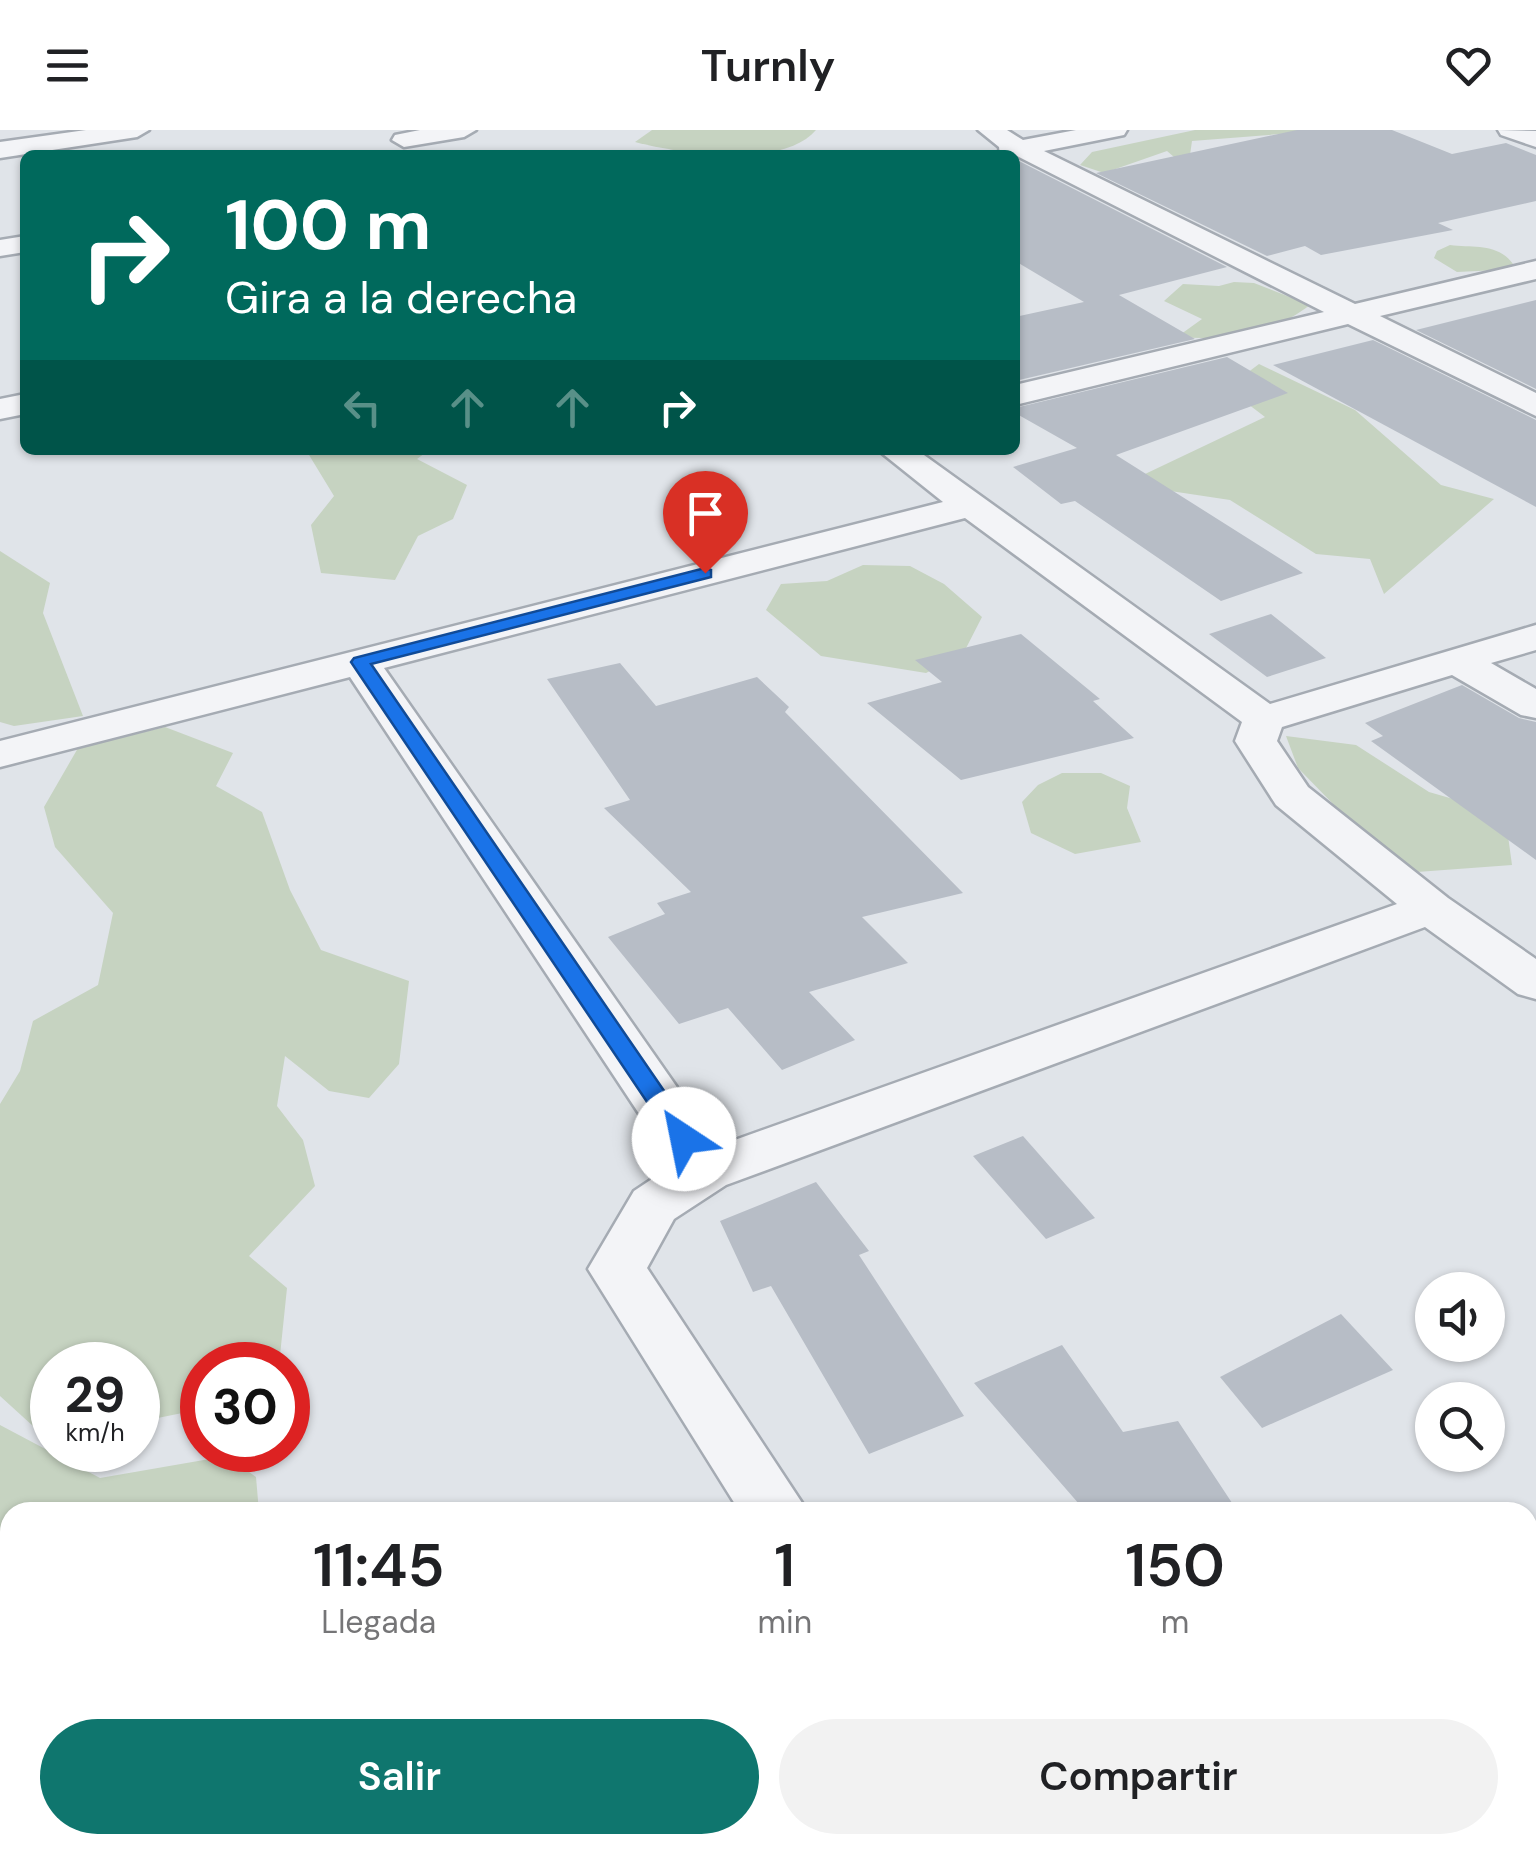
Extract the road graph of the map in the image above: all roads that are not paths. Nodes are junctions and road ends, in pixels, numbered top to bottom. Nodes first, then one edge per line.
1 (138, 130) edge
2 (464, 130) edge
3 (990, 130) edge
4 (1115, 130) edge
5 (1510, 130) edge
6 (397, 135) edge
7 (1536, 140) edge
8 (1018, 148) junction
9 (0, 150) edge
10 (422, 150) edge
11 (1007, 150) edge
12 (1536, 270) edge
13 (1350, 314) junction
14 (1020, 394) edge
15 (1536, 406) edge
16 (902, 455) edge
17 (973, 504) junction
18 (1536, 636) edge
19 (1456, 661) junction
20 (360, 662) junction
21 (1536, 706) edge
22 (1264, 720) junction
23 (0, 754) edge
24 (1431, 908) junction
25 (1536, 983) edge
26 (706, 1171) junction
27 (769, 1502) edge

1 - 9 street
2 - 6 street
3 - 8 street
4 - 8 street
5 - 7 street
6 - 10 street
8 - 11 street
8 - 13 street
12 - 13 street
13 - 14 street
13 - 15 street
16 - 17 street
17 - 20 street
17 - 22 street
18 - 19 street
19 - 21 street
19 - 22 street
20 - 23 street
20 - 26 street
22 - 24 street
24 - 25 street
24 - 26 street
26 - 27 street

